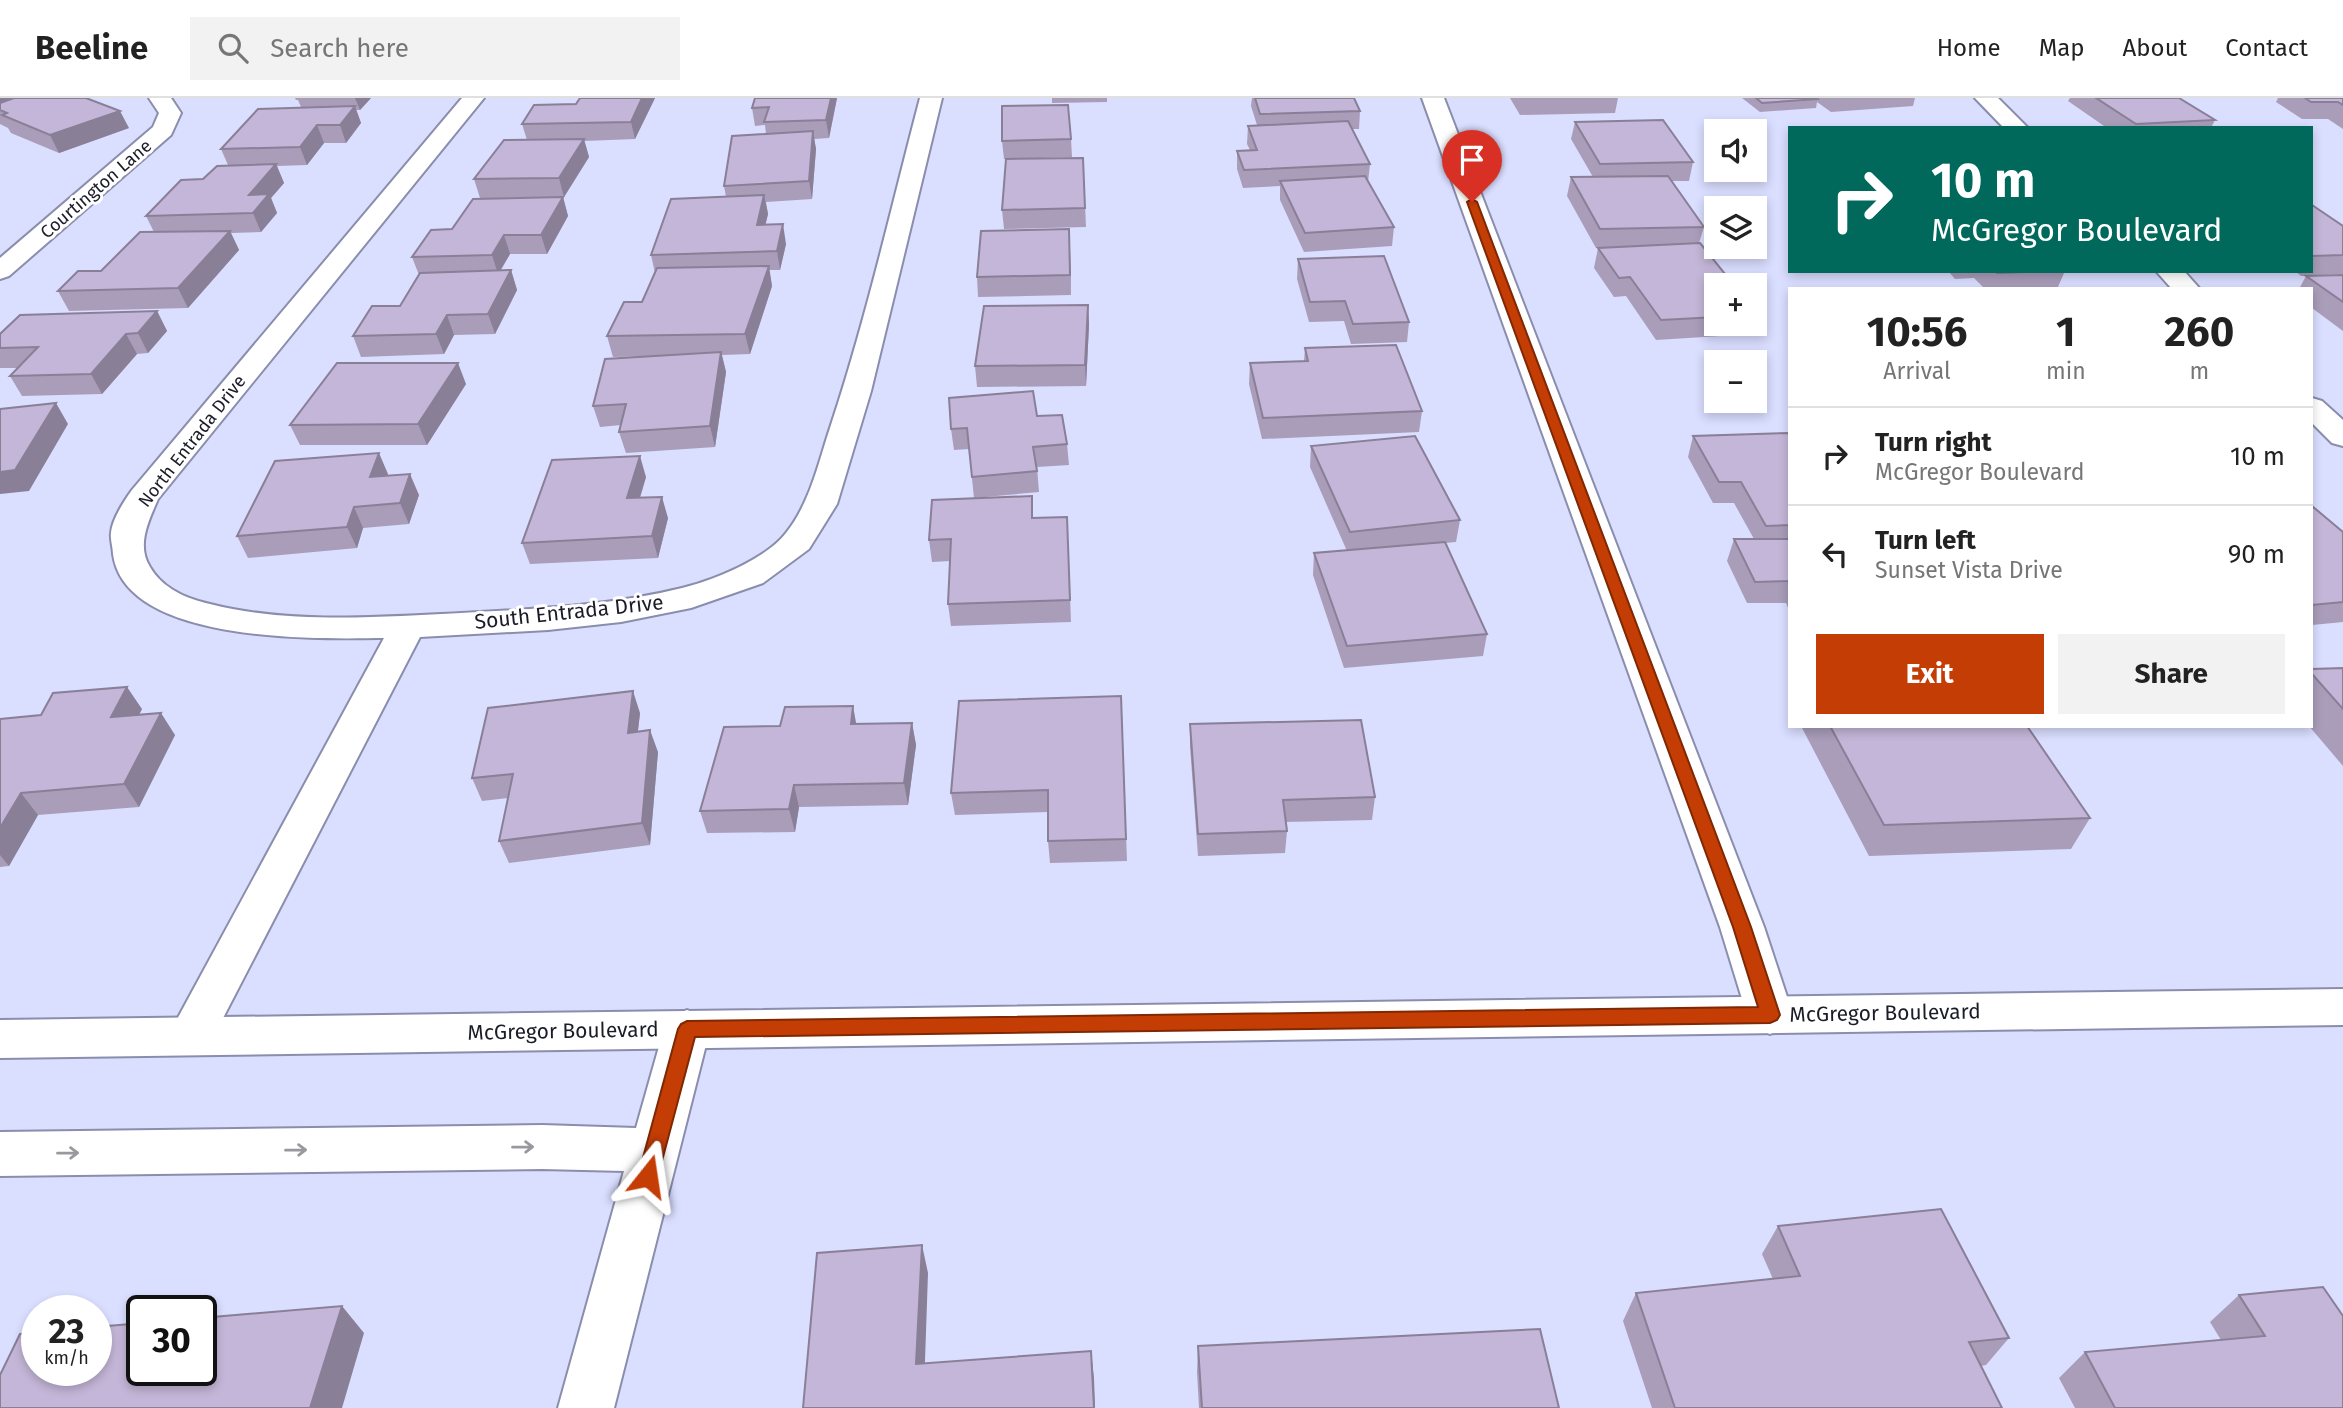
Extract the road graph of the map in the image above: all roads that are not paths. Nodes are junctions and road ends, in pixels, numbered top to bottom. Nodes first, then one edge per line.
1 (160, 98) edge
2 (473, 98) edge
3 (931, 98) edge
4 (1433, 98) edge
5 (1986, 98) edge
6 (2015, 126) edge
7 (0, 271) edge
8 (2171, 273) edge
9 (2185, 287) edge
10 (2313, 408) edge
11 (2343, 437) edge
12 (408, 627) junction
13 (2343, 1007) edge
14 (1770, 1015) junction
15 (687, 1029) junction
16 (191, 1036) junction
17 (0, 1039) edge
18 (655, 1150) junction
19 (0, 1154) edge
20 (586, 1408) edge

1 - 7 street, Courtington Lane
2 - 12 street, North Entrada Drive
3 - 12 street, South Entrada Drive
4 - 14 street
5 - 6 street
8 - 9 street
10 - 11 street
12 - 16 street
13 - 14 street, McGregor Boulevard
14 - 15 street, McGregor Boulevard
15 - 16 street, McGregor Boulevard
15 - 18 street
16 - 17 street, McGregor Boulevard
19 -> 18 street
18 - 20 street

